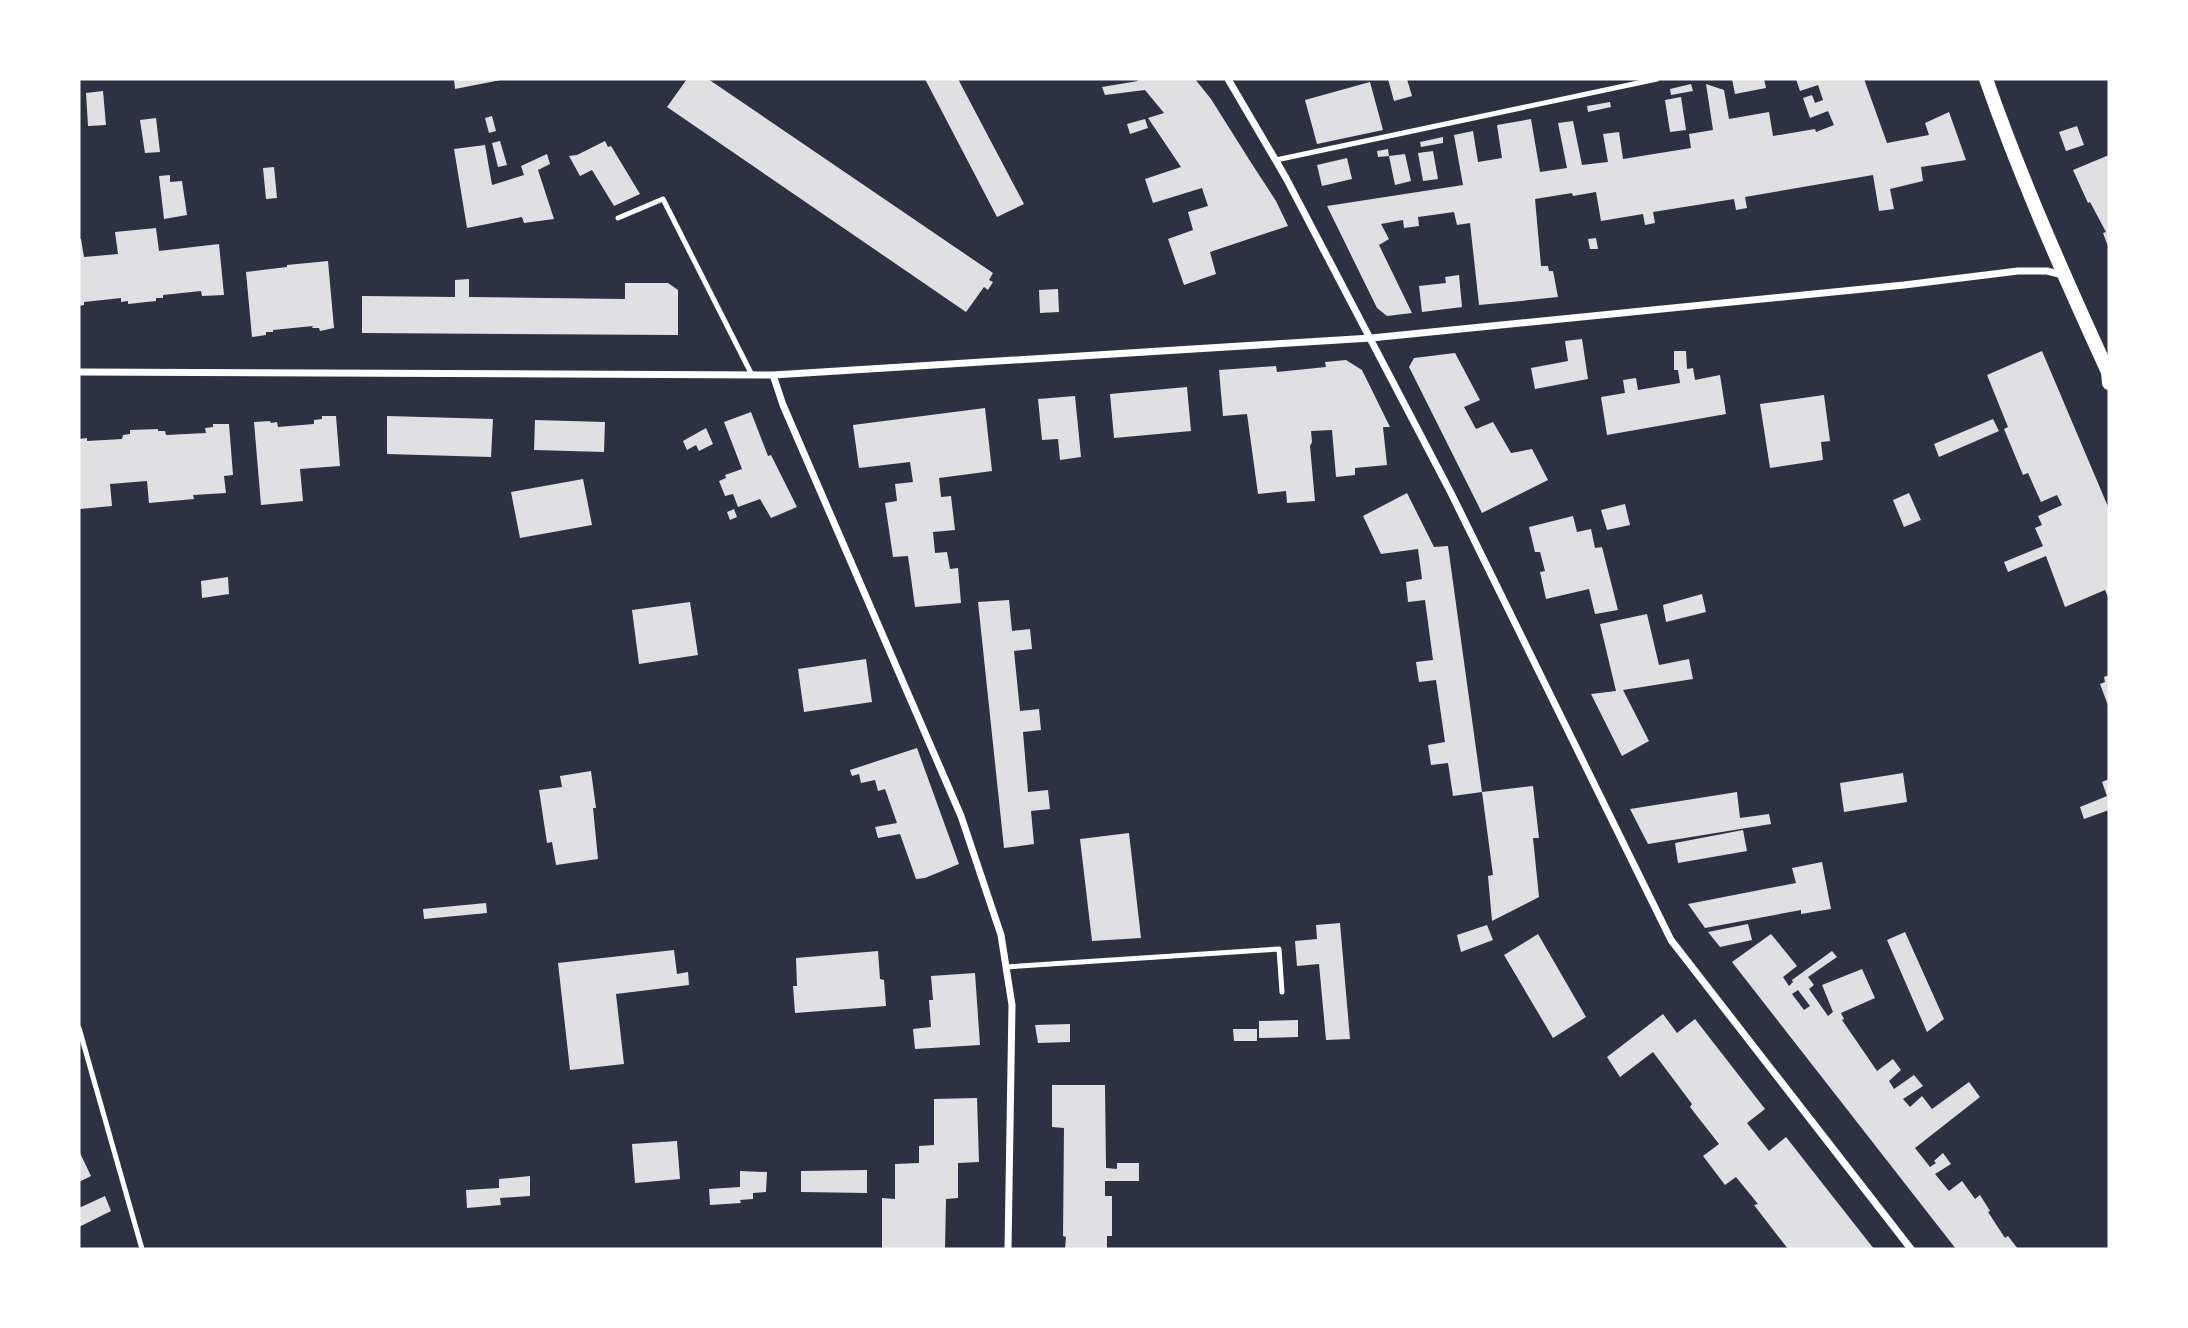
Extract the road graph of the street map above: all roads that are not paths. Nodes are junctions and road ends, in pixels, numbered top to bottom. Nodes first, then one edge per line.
1 (1228, 79) edge
2 (1657, 79) edge
3 (1986, 79) edge
4 (1276, 160) junction
5 (618, 218) dead end
6 (2064, 275) junction
7 (1371, 338) junction
8 (79, 372) edge
9 (773, 375) junction
10 (752, 376) junction
11 (2109, 376) edge
12 (1006, 967) junction
13 (1282, 992) dead end
14 (79, 1028) edge
15 (142, 1249) edge
16 (1008, 1249) edge
17 (1911, 1249) edge

1 - 4 street
2 - 4 lane
3 - 6 main road
4 - 7 street
5 - 10 lane
6 - 7 street
6 - 11 main road
7 - 9 street
7 - 17 street
8 - 10 street
9 - 10 street
9 - 12 street
12 - 13 lane
12 - 16 street
14 - 15 lane

